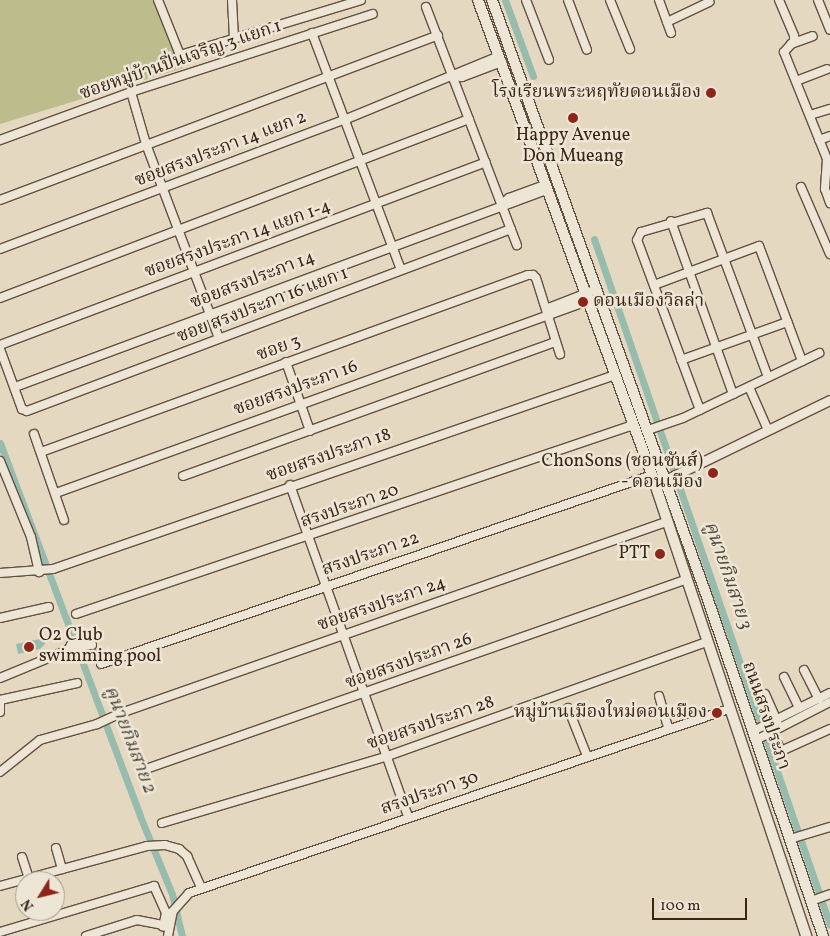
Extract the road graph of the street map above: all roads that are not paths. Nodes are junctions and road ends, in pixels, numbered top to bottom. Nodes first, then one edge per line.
1 (158, 0) edge
2 (232, 0) edge
3 (361, 0) edge
4 (478, 0) edge
5 (492, 0) edge
6 (526, 0) edge
7 (568, 0) edge
8 (610, 0) edge
9 (659, 0) edge
10 (779, 0) edge
11 (818, 0) edge
12 (709, 2) dead end
13 (426, 7) dead end
14 (373, 14) dead end
15 (667, 22) junction
16 (830, 30) edge
17 (312, 33) junction
18 (672, 33) dead end
19 (438, 35) junction
20 (813, 36) dead end
21 (234, 39) junction
22 (791, 44) junction
23 (630, 49) dead end
24 (587, 50) dead end
25 (501, 59) junction
26 (549, 60) dead end
27 (827, 69) dead end
28 (328, 76) junction
29 (453, 76) junction
30 (796, 81) junction
31 (130, 92) junction
32 (830, 109) edge
33 (810, 115) junction
34 (470, 119) junction
35 (344, 120) junction
36 (830, 136) edge
37 (0, 140) edge
38 (819, 140) junction
39 (146, 144) junction
40 (360, 160) junction
41 (486, 162) junction
42 (545, 187) junction
43 (801, 187) dead end
44 (163, 188) junction
45 (0, 200) edge
46 (830, 203) edge
47 (376, 204) junction
48 (502, 204) junction
49 (671, 222) junction
50 (511, 229) junction
51 (179, 230) junction
52 (392, 245) junction
53 (517, 245) dead end
54 (0, 249) edge
55 (830, 254) edge
56 (725, 260) junction
57 (401, 270) junction
58 (194, 271) junction
59 (690, 273) junction
60 (654, 285) junction
61 (598, 293) junction
62 (0, 298) edge
63 (586, 298) junction
64 (210, 313) junction
65 (547, 313) junction
66 (788, 322) junction
67 (752, 335) junction
68 (220, 338) junction
69 (556, 342) junction
70 (0, 345) edge
71 (717, 348) junction
72 (0, 349) edge
73 (819, 353) dead end
74 (560, 354) dead end
75 (681, 360) junction
76 (802, 361) junction
77 (286, 362) junction
78 (615, 375) junction
79 (768, 378) junction
80 (15, 387) junction
81 (747, 387) junction
82 (733, 394) junction
83 (830, 400) edge
84 (301, 403) junction
85 (700, 410) junction
86 (633, 426) junction
87 (651, 429) junction
88 (768, 430) junction
89 (310, 431) junction
90 (34, 434) dead end
91 (41, 452) junction
92 (0, 460) edge
93 (652, 475) junction
94 (183, 476) dead end
95 (672, 476) junction
96 (290, 485) junction
97 (56, 493) junction
98 (64, 520) dead end
99 (666, 522) junction
100 (307, 538) junction
101 (0, 571) edge
102 (46, 571) junction
103 (685, 580) junction
104 (327, 586) junction
105 (49, 607) dead end
106 (76, 614) dead end
107 (0, 618) edge
108 (343, 634) junction
109 (706, 642) junction
110 (90, 645) dead end
111 (71, 649) junction
112 (94, 654) dead end
113 (101, 664) dead end
114 (804, 670) dead end
115 (784, 676) dead end
116 (0, 678) edge
117 (77, 683) dead end
118 (830, 693) edge
119 (364, 694) junction
120 (765, 694) dead end
121 (659, 696) dead end
122 (819, 699) junction
123 (0, 700) edge
124 (830, 702) edge
125 (568, 708) dead end
126 (799, 708) junction
127 (729, 709) junction
128 (0, 712) edge
129 (777, 721) junction
130 (668, 728) junction
131 (830, 729) edge
132 (763, 732) junction
133 (388, 756) junction
134 (587, 756) junction
135 (143, 770) dead end
136 (0, 772) edge
137 (408, 817) junction
138 (162, 823) dead end
139 (830, 827) edge
140 (790, 839) junction
141 (56, 848) dead end
142 (22, 857) dead end
143 (62, 869) junction
144 (27, 871) edge
145 (55, 871) edge
146 (15, 882) edge
147 (0, 886) edge
148 (201, 888) junction
149 (820, 897) edge
150 (166, 926) junction
151 (0, 932) edge
152 (86, 936) edge
153 (168, 936) edge
154 (806, 936) edge
155 (823, 936) edge

1 - 21 street
2 - 21 street
3 - 21 street
4 - 25 main road, ถนนสรงประภา
5 - 61 main road, ถนนสรงประภา
6 - 26 street
7 - 24 street
8 - 23 street
9 - 15 street
10 - 22 street
11 - 16 street
12 - 15 street
13 - 19 street
14 - 17 street, ซอยหมู่บ้านปิ่นเจริญ 3 แยก 1
15 - 18 street
17 - 28 street
17 - 31 street, ซอยหมู่บ้านปิ่นเจริญ 3 แยก 1
19 - 28 street
19 - 29 street
20 - 22 street
22 - 30 street
25 - 29 street, ซอยสรงประภา 14 แยก 2
25 - 42 main road, ถนนสรงประภา
27 - 30 street
28 - 35 street
28 - 39 street
29 - 34 street
29 - 35 street, ซอยสรงประภา 14 แยก 2
30 - 33 street
31 - 37 street, ซอยหมู่บ้านปิ่นเจริญ 3 แยก 1
31 - 39 street
32 - 33 street
33 - 38 street
34 - 40 street
34 - 41 street
35 - 40 street
35 - 44 street, ซอยสรงประภา 14 แยก 2
36 - 38 street
38 - 46 street
39 - 44 street
39 - 45 street
40 - 47 street
40 - 51 street
41 - 47 street, ซอยสรงประภา 14 แยก 1-4
41 - 48 street
42 - 48 street, ซอยสรงประภา 14
42 - 63 main road, ถนนสรงประภา
43 - 55 street
44 - 51 street
44 - 54 street, ซอยสรงประภา 14 แยก 2
47 - 52 street
47 - 58 street, ซอยสรงประภา 14 แยก 1-4
48 - 50 street
48 - 52 street, ซอยสรงประภา 14
49 - 56 street
49 - 59 street
49 - 60 street
50 - 53 street
50 - 57 street, ซอย สรงประภา 16 แยก 1
51 - 58 street
51 - 62 street
52 - 57 street
52 - 64 street, ซอยสรงประภา 14
56 - 59 street
56 - 66 street
56 - 67 street
57 - 68 street, ซอย สรงประภา 16 แยก 1
58 - 64 street
58 - 70 street, ซอยสรงประภา 14 แยก 1-4
59 - 60 street
59 - 71 street
60 - 75 street
61 - 63 street, ซอยสรงประภา 16
61 - 87 main road, ถนนสรงประภา
63 - 65 street, ซอยสรงประภา 16
63 - 78 main road, ถนนสรงประภา
64 - 68 street
64 - 80 street, ซอยสรงประภา 14
65 - 69 street
65 - 77 street, ซอย 3
65 - 84 street, ซอยสรงประภา 16
66 - 67 street
66 - 76 street
67 - 71 street
67 - 79 street
68 - 80 street, ซอย สรงประภา 16 แยก 1
69 - 74 street
69 - 89 street
71 - 75 street
71 - 82 street
72 - 80 street
73 - 76 street
75 - 85 street
76 - 79 street
77 - 84 street
77 - 91 street, ซอย 3
78 - 86 main road, ถนนสรงประภา
78 - 96 street, ซอยสรงประภา 18
79 - 81 street
81 - 82 street
81 - 88 street
82 - 85 street
83 - 88 street
84 - 89 street
84 - 97 street, ซอยสรงประภา 16
85 - 87 street
86 - 93 main road, ถนนสรงประภา
86 - 100 street, สรงประภา 20
87 - 95 main road, ถนนสรงประภา
88 - 95 street
89 - 94 street
90 - 91 street
91 - 97 street
92 - 102 street
93 - 99 main road, ถนนสรงประภา
93 - 104 street, สรงประภา 22
95 - 132 main road, ถนนสรงประภา
96 - 100 street
96 - 102 street, ซอยสรงประภา 18
97 - 98 street
99 - 103 main road, ถนนสรงประภา
99 - 108 street, ซอยสรงประภา 24
100 - 104 street
100 - 106 street, สรงประภา 20
101 - 102 street, ซอยสรงประภา 18
103 - 109 main road, ถนนสรงประภา
103 - 119 street, ซอยสรงประภา 26
104 - 108 street
104 - 113 street, สรงประภา 22
105 - 107 street
108 - 119 street
108 - 136 street, ซอยสรงประภา 24
109 - 127 main road, ถนนสรงประภา
109 - 133 street, ซอยสรงประภา 28
110 - 111 street
111 - 112 street
111 - 116 street
114 - 122 street
115 - 126 street
117 - 123 street
118 - 122 street
119 - 133 street
119 - 135 street, ซอยสรงประภา 26
120 - 129 street
121 - 130 street
122 - 126 street
123 - 128 street
124 - 132 street
125 - 134 street
126 - 129 street
127 - 130 street, สรงประภา 30
127 - 154 main road, ถนนสรงประภา
129 - 132 street
130 - 134 street, สรงประภา 30
131 - 132 street
132 - 140 main road, ถนนสรงประภา
133 - 137 street
133 - 138 street, ซอยสรงประภา 28
134 - 137 street, สรงประภา 30
137 - 148 street, สรงประภา 30
139 - 140 street
140 - 149 main road, ถนนสรงประภา
141 - 143 street
142 - 144 street
143 - 145 street
143 - 148 street
146 - 147 street
148 - 150 street, สรงประภา 30
149 - 155 main road, ถนนสรงประภา
150 - 151 street
150 - 152 street
150 - 153 street, สรงประภา 30

